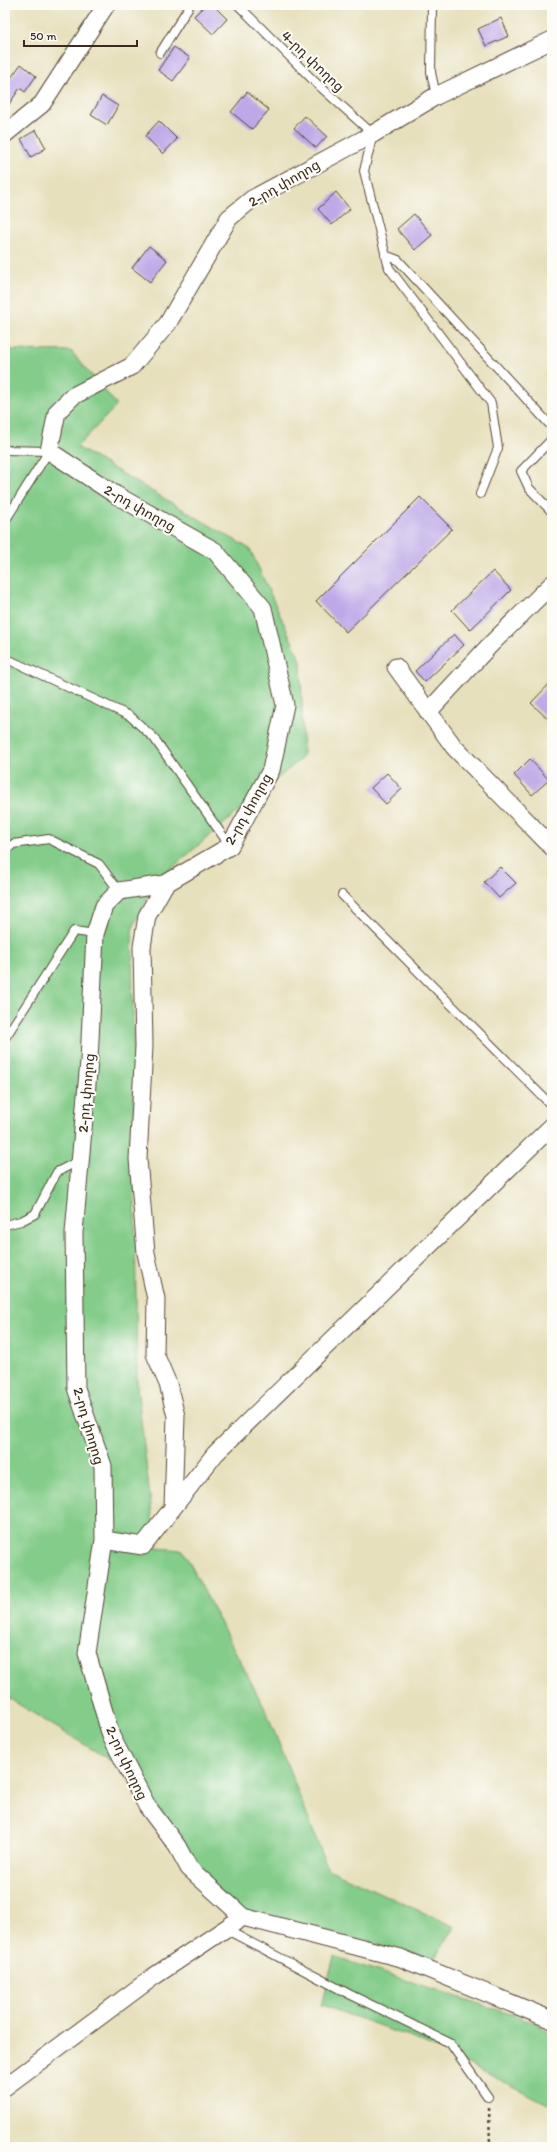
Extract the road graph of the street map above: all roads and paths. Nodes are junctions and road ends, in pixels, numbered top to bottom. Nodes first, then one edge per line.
1 (106, 5) edge
2 (190, 5) edge
3 (238, 5) edge
4 (432, 5) edge
5 (551, 42) edge
6 (160, 53) dead end
7 (436, 96) junction
8 (5, 134) edge
9 (373, 134) junction
10 (385, 255) junction
11 (552, 427) edge
12 (552, 432) edge
13 (5, 450) edge
14 (49, 451) junction
15 (480, 494) dead end
16 (552, 512) edge
17 (5, 521) edge
18 (552, 584) edge
19 (5, 658) edge
20 (396, 667) dead end
21 (428, 712) junction
22 (230, 846) junction
23 (552, 847) edge
24 (5, 852) edge
25 (165, 884) junction
26 (119, 891) junction
27 (342, 895) dead end
28 (95, 934) junction
29 (5, 1038) edge
30 (552, 1106) edge
31 (552, 1126) edge
32 (80, 1159) junction
33 (5, 1225) edge
34 (173, 1508) junction
35 (104, 1540) junction
36 (243, 1917) junction
37 (225, 1929) junction
38 (552, 2020) edge
39 (5, 2087) edge
40 (488, 2097) joint
41 (490, 2147) edge

1 - 8 street
2 - 6 lane
3 - 9 lane, 4-րդ փողոց
4 - 7 lane
5 - 7 street, 2-րդ փողոց
7 - 9 street, 2-րդ փողոց
9 - 10 lane
9 - 14 street, 2-րդ փողոց
10 - 11 lane
10 - 15 lane
12 - 16 lane
13 - 14 lane
14 - 17 lane
14 - 22 street, 2-րդ փողոց
18 - 21 street
19 - 22 lane
20 - 21 street
21 - 23 street
22 - 25 street, 2-րդ փողոց
24 - 26 lane
25 - 26 street, 2-րդ փողոց
25 - 34 street
26 - 28 street, 2-րդ փողոց
27 - 30 lane
28 - 29 lane
28 - 32 street, 2-րդ փողոց
31 - 34 street
32 - 33 lane
32 - 35 street, 2-րդ փողոց
34 - 35 street
35 - 36 street, 2-րդ փողոց
36 - 37 street
36 - 38 street
37 - 39 street
37 - 40 lane
40 - 41 path

